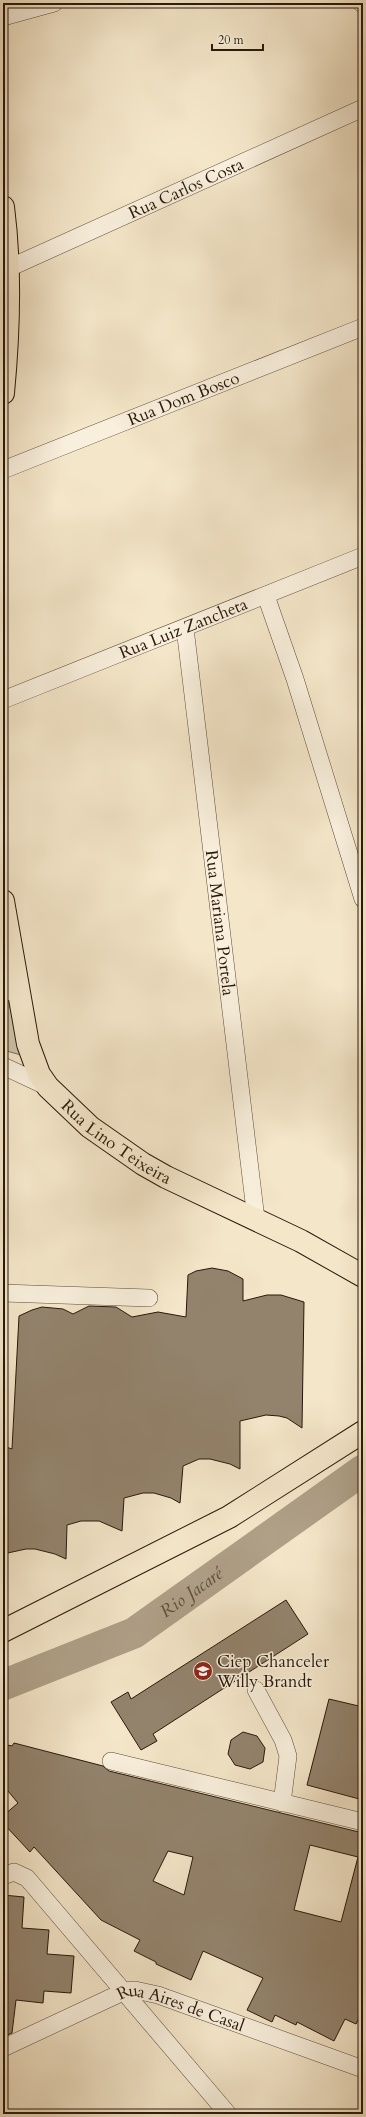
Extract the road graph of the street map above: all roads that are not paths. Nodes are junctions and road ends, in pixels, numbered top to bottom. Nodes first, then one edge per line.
1 (54, 3) edge
2 (3, 17) edge
3 (363, 108) edge
4 (3, 207) edge
5 (9, 268) junction
6 (363, 327) edge
7 (3, 393) edge
8 (3, 470) edge
9 (363, 556) edge
10 (266, 596) junction
11 (185, 628) junction
12 (3, 700) edge
13 (363, 899) edge
14 (3, 901) edge
15 (10, 991) edge
16 (3, 1066) edge
17 (48, 1087) junction
18 (256, 1219) junction
19 (363, 1276) edge
20 (3, 1293) edge
21 (149, 1298) dead end
22 (363, 1432) edge
23 (3, 1631) edge
24 (256, 1690) dead end
25 (112, 1761) dead end
26 (282, 1803) junction
27 (363, 1822) edge
28 (5, 1874) edge
29 (125, 1991) junction
30 (3, 2048) edge
31 (363, 2069) edge
32 (228, 2114) edge

1 - 2 street
3 - 5 street, Rua Carlos Costa
4 - 5 main road
5 - 7 main road
6 - 8 street, Rua Dom Bosco
9 - 10 street, Rua Luiz Zancheta
10 - 11 street, Rua Luiz Zancheta
10 - 13 street
11 - 12 street, Rua Luiz Zancheta
11 - 18 street, Rua Mariana Portela
14 - 15 main road, Rua Lino Teixeira
15 - 17 main road, Rua Lino Teixeira
16 - 17 street
17 - 18 main road, Rua Lino Teixeira
18 - 19 main road, Rua Lino Teixeira
20 - 21 street
22 - 23 main road
24 - 26 street
25 - 26 street
26 - 27 street
28 - 29 street
29 - 30 street, Rua Aires de Casal
29 - 31 street, Rua Aires de Casal
29 - 32 street

